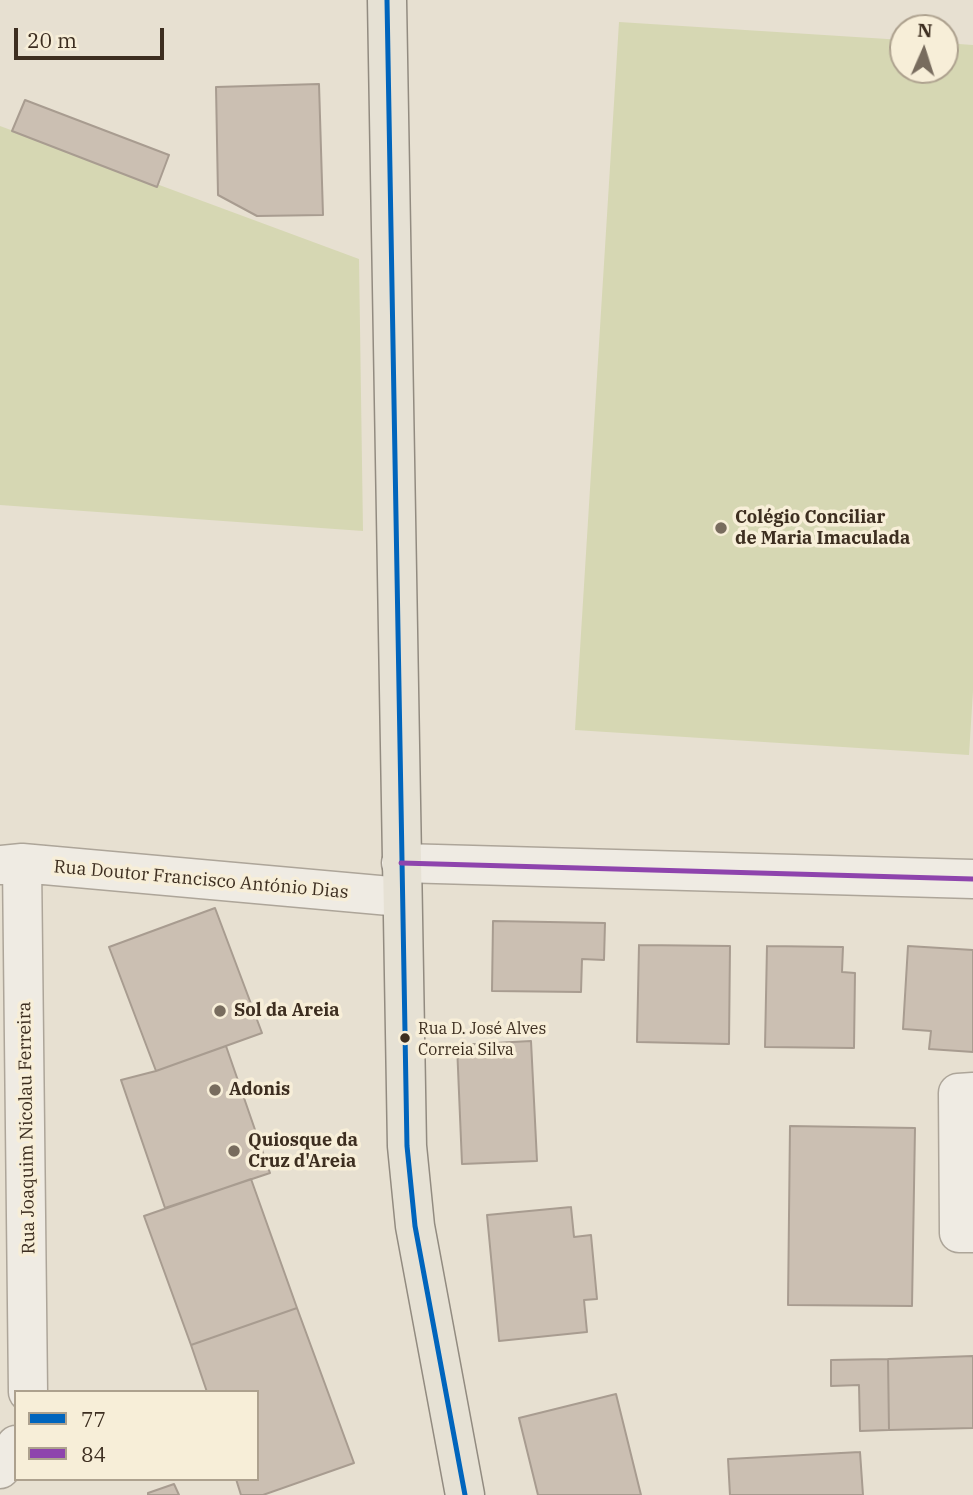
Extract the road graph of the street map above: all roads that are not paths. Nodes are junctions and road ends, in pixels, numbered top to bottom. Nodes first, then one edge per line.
1 (387, 0) edge
2 (11, 864) edge
3 (973, 879) edge
4 (401, 880) junction
5 (973, 1093) edge
6 (973, 1233) edge
7 (28, 1390) edge
8 (14, 1450) edge
9 (0, 1469) edge
10 (465, 1495) edge

1 - 4 main road
2 - 4 street, Rua Doutor Francisco António Dias
2 - 7 street, Rua Joaquim Nicolau Ferreira
3 - 4 street, Rua Doutor Francisco António Dias
4 - 10 main road
5 - 6 street
8 - 9 street

